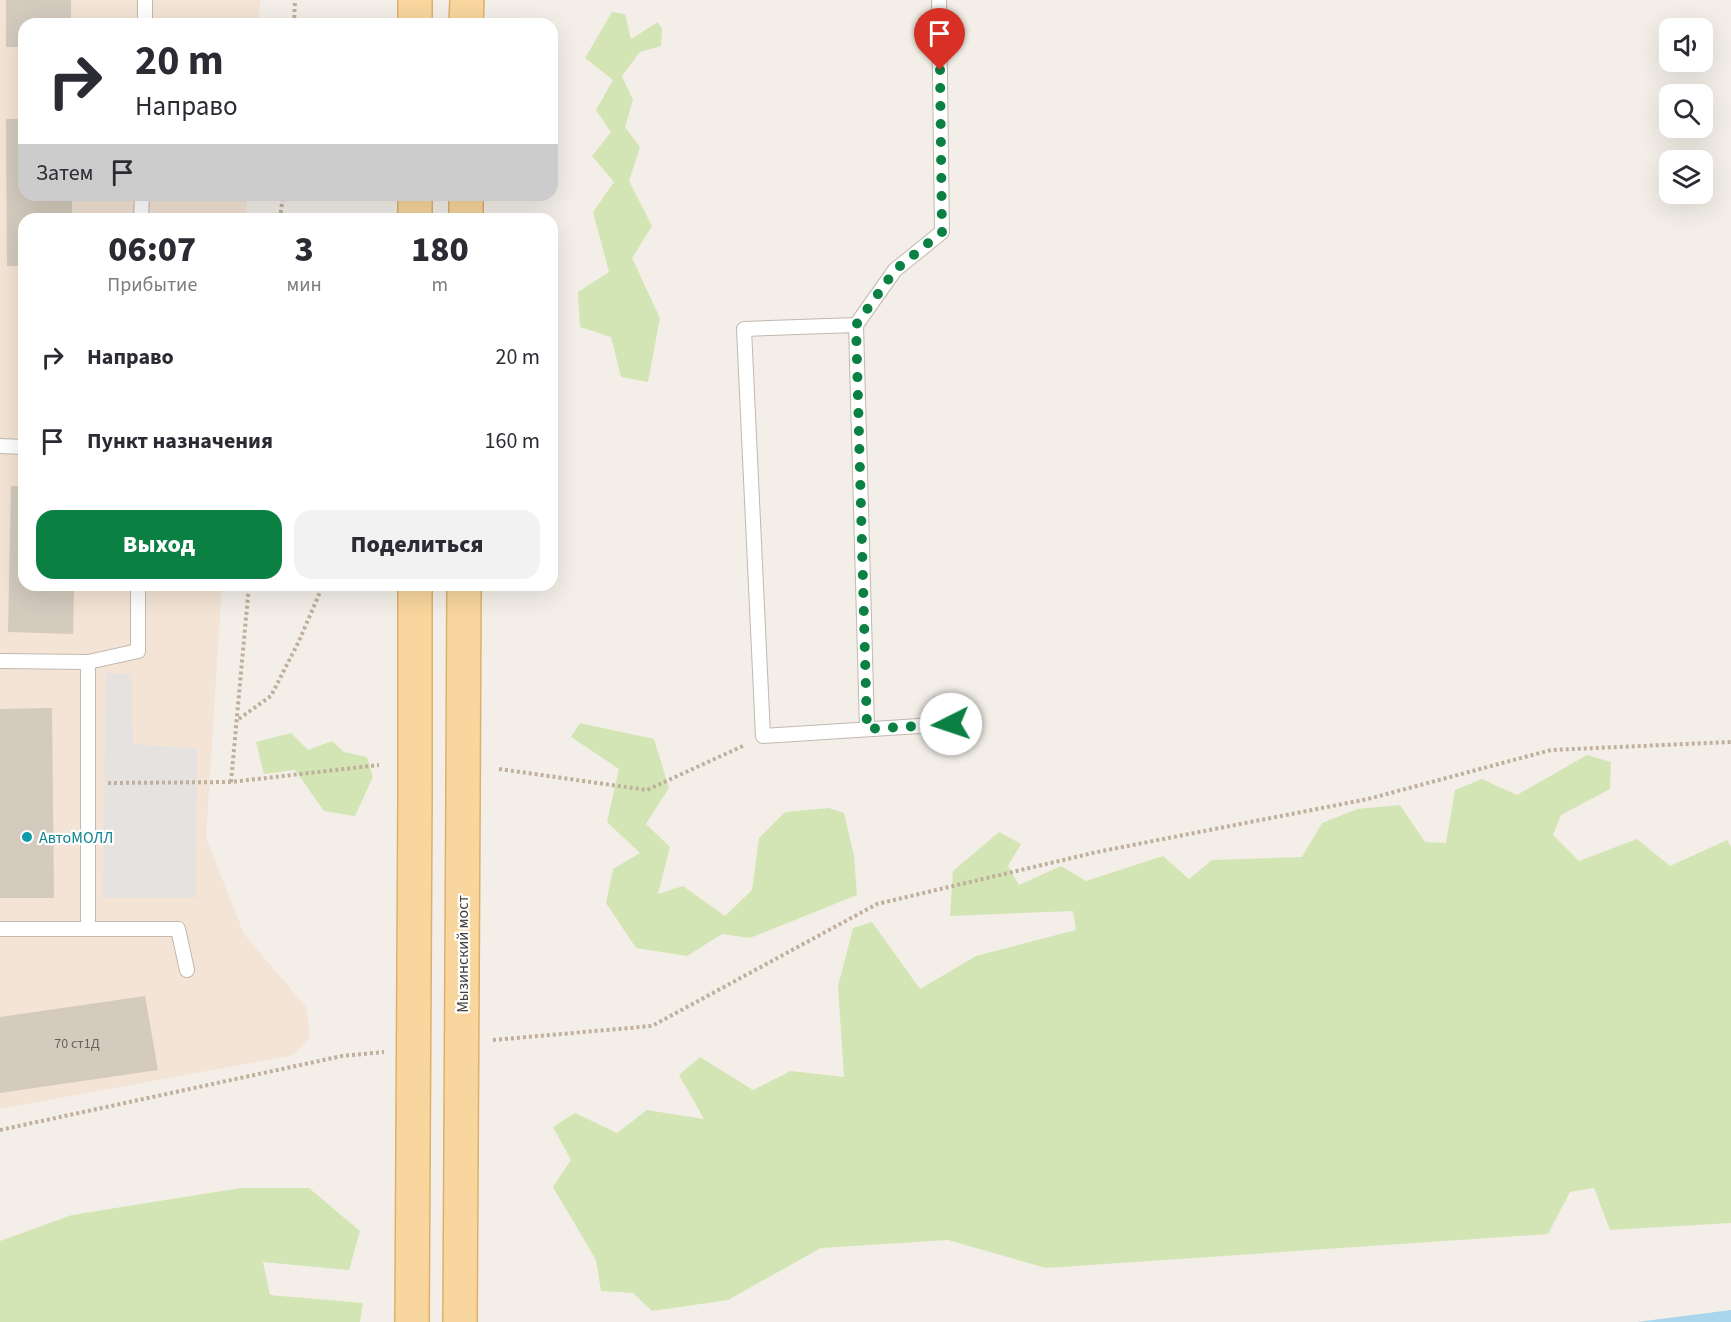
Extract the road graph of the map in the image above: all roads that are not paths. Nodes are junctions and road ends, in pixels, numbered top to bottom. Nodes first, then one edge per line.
1 (145, 0) edge
2 (415, 0) edge
3 (466, 0) edge
4 (939, 0) edge
5 (145, 18) edge
6 (415, 18) edge
7 (466, 18) edge
8 (856, 325) junction
9 (0, 446) edge
10 (18, 447) edge
11 (138, 591) edge
12 (415, 591) edge
13 (464, 591) edge
14 (0, 661) edge
15 (88, 662) junction
16 (951, 724) dead end
17 (867, 729) junction
18 (0, 929) edge
19 (88, 929) junction
20 (187, 970) dead end
21 (412, 1322) edge
22 (460, 1322) edge

1 - 5 lane
2 - 6 main road
3 - 7 main road
4 - 8 lane
8 - 17 lane
8 - 17 lane
9 - 10 lane
11 - 15 lane
12 - 21 main road, bridge
13 - 22 main road, Мызинский мост, bridge
14 - 15 lane
15 - 19 lane
16 - 17 lane
18 - 19 lane
19 - 20 lane

